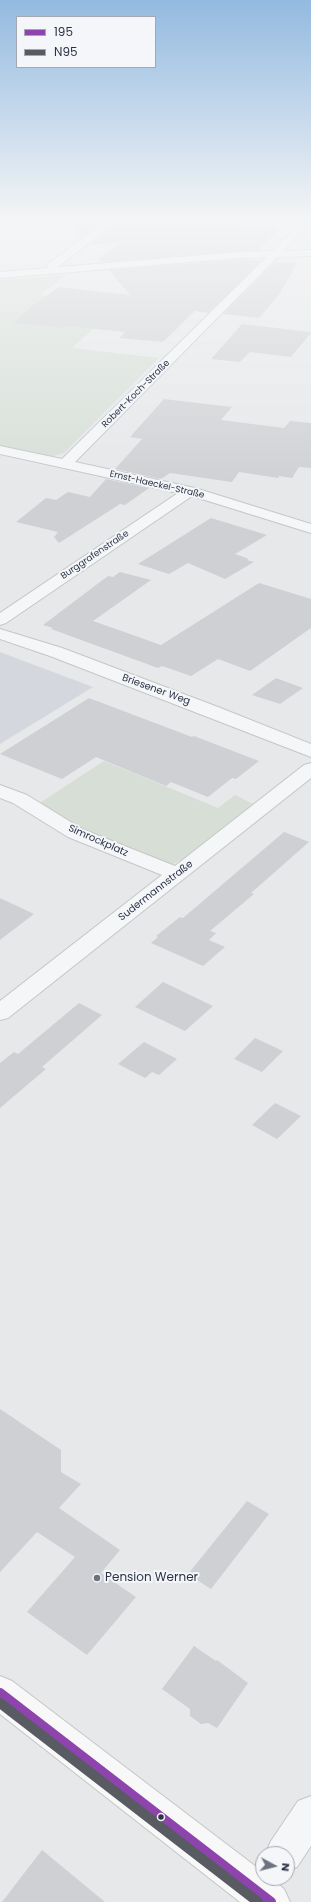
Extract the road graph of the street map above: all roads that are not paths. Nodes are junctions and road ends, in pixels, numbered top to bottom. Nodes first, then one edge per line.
1 (219, 310) edge
2 (0, 450) edge
3 (65, 464) junction
4 (190, 491) junction
5 (308, 525) edge
6 (0, 620) edge
7 (0, 634) edge
8 (311, 750) edge
9 (311, 769) edge
10 (0, 791) edge
11 (177, 874) junction
12 (0, 1013) edge
13 (0, 1693) edge
14 (311, 1814) edge
15 (289, 1846) edge
16 (262, 1894) edge

1 - 3 street, Robert-Koch-Straße
2 - 3 street, Ernst-Haeckel-Straße
3 - 4 street, Ernst-Haeckel-Straße
4 - 5 street, Ernst-Haeckel-Straße
4 - 6 street, Burggrafenstraße
7 - 8 street, Briesener Weg
9 - 11 street, Sudermannstraße
10 - 11 street, Simrockplatz
11 - 12 street, Sudermannstraße
13 - 16 main road
14 - 15 street

